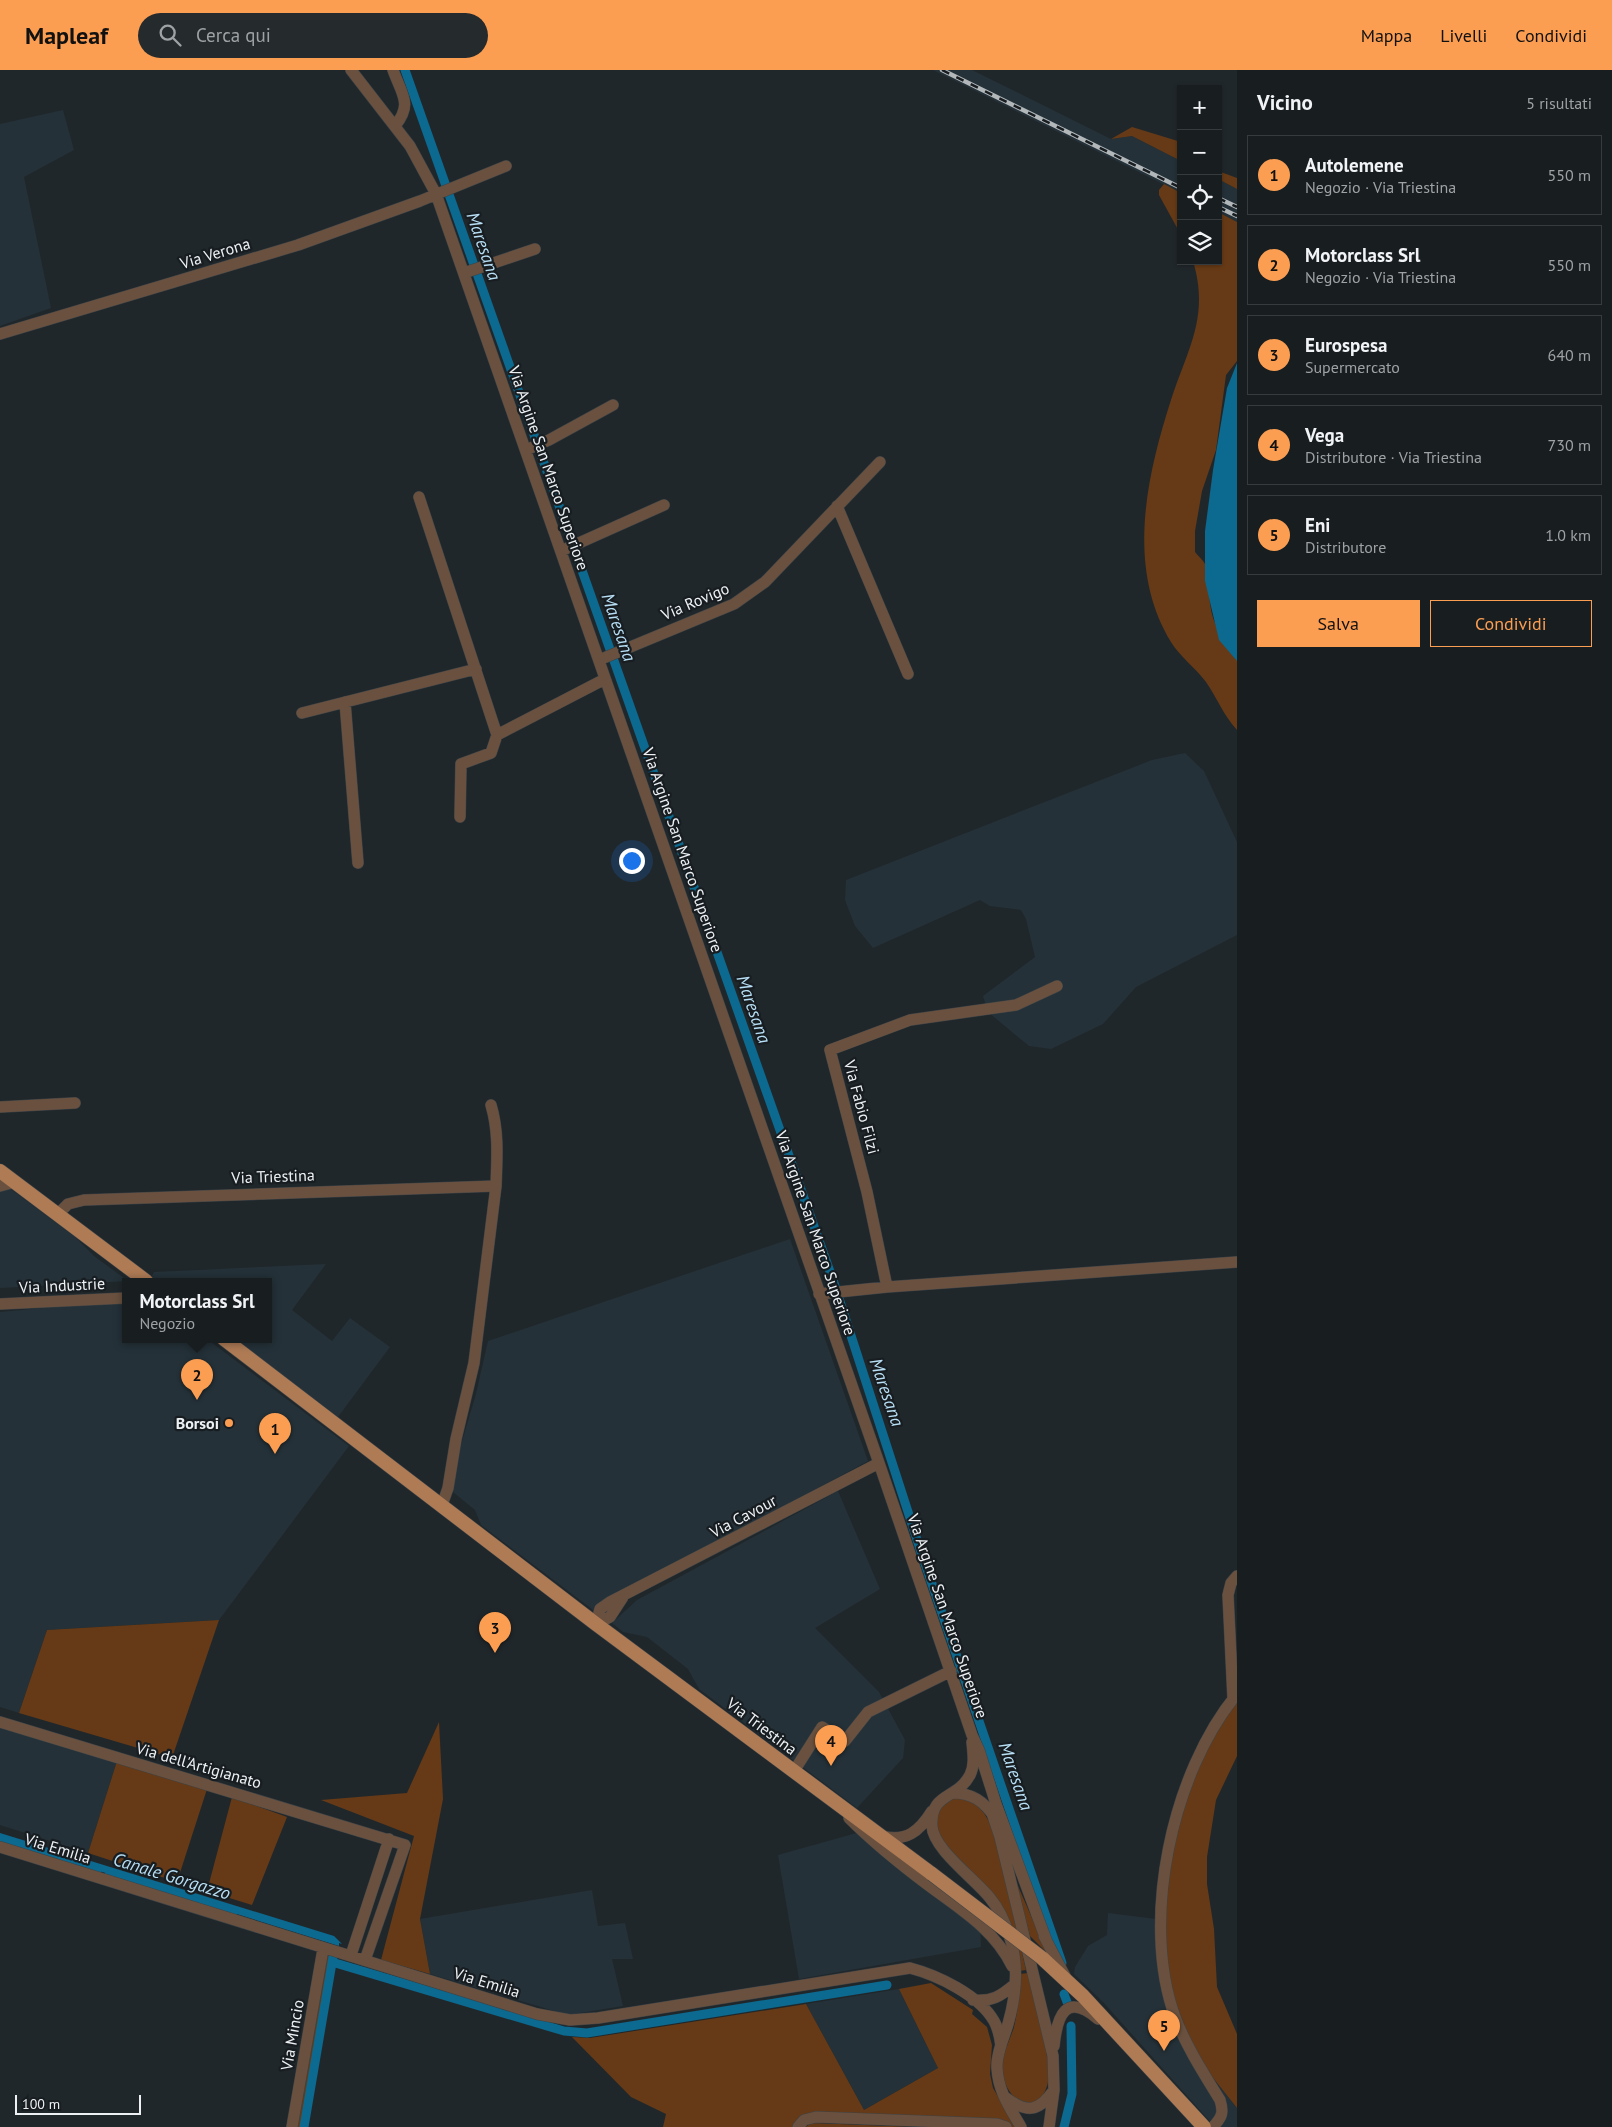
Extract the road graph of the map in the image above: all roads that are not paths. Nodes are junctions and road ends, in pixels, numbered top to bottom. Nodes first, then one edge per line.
1 (351, 70) edge
2 (393, 70) edge
3 (395, 126) junction
4 (506, 166) dead end
5 (438, 192) junction
6 (535, 249) dead end
7 (467, 272) junction
8 (0, 334) edge
9 (612, 405) dead end
10 (528, 449) junction
11 (880, 462) dead end
12 (419, 496) dead end
13 (664, 505) dead end
14 (837, 506) junction
15 (563, 551) junction
16 (602, 659) junction
17 (476, 670) junction
18 (908, 674) dead end
19 (606, 679) junction
20 (345, 702) junction
21 (302, 713) dead end
22 (497, 735) junction
23 (460, 817) dead end
24 (358, 863) dead end
25 (1057, 986) dead end
26 (75, 1103) dead end
27 (491, 1105) dead end
28 (0, 1107) edge
29 (0, 1171) edge
30 (15, 1182) junction
31 (0, 1186) edge
32 (496, 1186) junction
33 (57, 1215) junction
34 (1237, 1262) edge
35 (142, 1278) edge
36 (887, 1287) junction
37 (822, 1293) junction
38 (122, 1298) edge
39 (0, 1304) edge
40 (229, 1343) edge
41 (879, 1463) junction
42 (442, 1505) junction
43 (1237, 1576) edge
44 (596, 1624) junction
45 (951, 1671) junction
46 (1235, 1697) edge
47 (0, 1722) edge
48 (972, 1735) junction
49 (794, 1771) junction
50 (952, 1793) junction
51 (825, 1794) junction
52 (933, 1810) junction
53 (995, 1816) junction
54 (881, 1836) junction
55 (389, 1839) junction
56 (0, 1847) edge
57 (1047, 1942) junction
58 (331, 1951) junction
59 (351, 1956) junction
60 (365, 1960) junction
61 (1015, 1971) junction
62 (1067, 1980) junction
63 (1015, 1984) junction
64 (973, 2000) junction
65 (1120, 2036) junction
66 (1001, 2046) junction
67 (1053, 2056) junction
68 (1054, 2090) junction
69 (1004, 2096) junction
70 (292, 2127) edge
71 (798, 2127) edge
72 (1006, 2127) edge
73 (1021, 2127) edge
74 (1049, 2127) edge
75 (1204, 2127) edge
76 (1213, 2127) edge

1 - 3 street, Via Argine San Marco Superiore
2 - 3 street
3 - 5 street, Via Argine San Marco Superiore
4 - 5 street, Via Verona
5 - 7 street, Via Argine San Marco Superiore
5 - 8 street, Via Verona
6 - 7 street
7 - 10 street, Via Argine San Marco Superiore
9 - 10 street
10 - 15 street, Via Argine San Marco Superiore
11 - 14 street, Via Rovigo
12 - 17 street
13 - 15 street
14 - 16 street, Via Rovigo
14 - 18 street
15 - 16 street, Via Argine San Marco Superiore
16 - 19 street, Via Argine San Marco Superiore
17 - 20 street
17 - 22 street
19 - 22 street
19 - 37 street, Via Argine San Marco Superiore
20 - 21 street
20 - 24 street
22 - 23 street
25 - 36 street, Via Fabio Filzi
26 - 28 street
27 - 32 street
29 - 30 main road
30 - 31 street
30 - 33 main road
32 - 33 street, Via Triestina
32 - 42 street
33 - 35 main road
34 - 36 street
36 - 37 street
37 - 41 street, Via Argine San Marco Superiore
38 - 39 street, Via Industrie
40 - 42 main road, Via Triestina
41 - 44 street, Via Cavour
41 - 45 street, Via Argine San Marco Superiore
42 - 44 main road, Via Triestina
43 - 46 street
44 - 49 main road, Via Triestina
45 - 48 street, Via Argine San Marco Superiore
45 - 49 street
46 - 76 street
47 - 55 street, Via dell'Artigianato
48 - 50 street
48 - 53 street
49 - 51 main road, Via Triestina
50 - 52 street
50 - 53 street
51 - 54 main road, Via Triestina
51 - 61 street
52 - 54 street
52 - 61 street
53 - 57 street
53 - 57 street
53 - 67 street
54 - 62 main road, Via Triestina, bridge
55 - 59 street
55 - 60 street, Via dell'Artigianato
56 - 58 street, Via Emilia
57 - 62 street
58 - 59 street, Via Emilia
58 - 70 street, Via Mincio
59 - 60 street, Via Emilia
60 - 64 street, Via Emilia
61 - 63 street
62 - 65 main road, Via Triestina
63 - 64 street
63 - 66 street
64 - 66 street, Via Emilia
65 - 67 street
65 - 75 main road, Via Triestina
66 - 69 street
67 - 68 street
68 - 69 street
68 - 74 street
69 - 73 street
71 - 72 street

